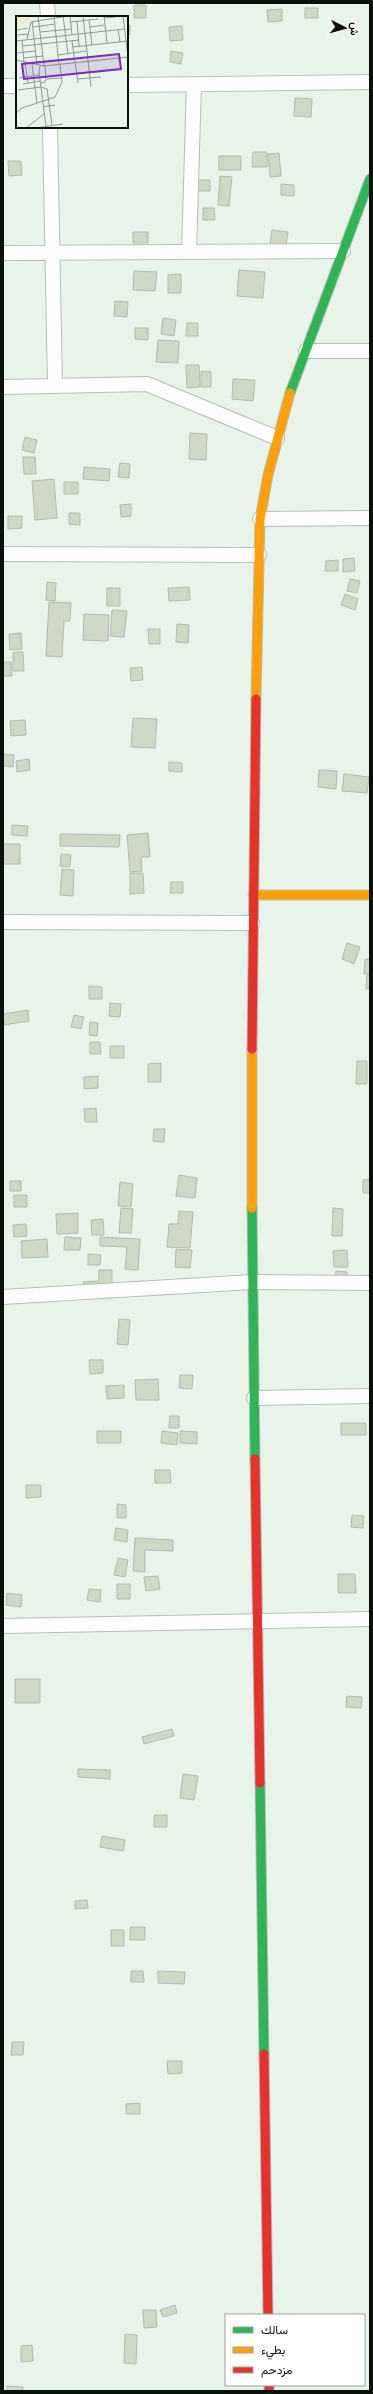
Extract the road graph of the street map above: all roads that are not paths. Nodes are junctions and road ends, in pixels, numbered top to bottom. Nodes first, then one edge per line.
1 (47, 3) edge
2 (48, 16) edge
3 (370, 82) edge
4 (194, 84) junction
5 (128, 85) edge
6 (3, 86) edge
7 (16, 86) edge
8 (50, 128) edge
9 (370, 178) edge
10 (189, 252) junction
11 (343, 252) junction
12 (3, 253) edge
13 (53, 253) junction
14 (306, 351) junction
15 (370, 352) edge
16 (56, 386) junction
17 (3, 387) edge
18 (277, 438) junction
19 (370, 518) edge
20 (260, 519) junction
21 (3, 554) edge
22 (260, 555) junction
23 (253, 895) junction
24 (370, 895) edge
25 (3, 922) edge
26 (252, 923) junction
27 (252, 1282) junction
28 (370, 1283) edge
29 (3, 1297) edge
30 (370, 1396) edge
31 (254, 1398) junction
32 (370, 1619) edge
33 (258, 1621) junction
34 (3, 1626) edge
35 (268, 2314) edge

1 - 2 street
3 - 4 street
4 - 5 street
4 - 10 street
6 - 7 street
8 - 13 street
9 - 11 main road
10 - 11 street
10 - 13 street
11 - 14 main road
12 - 13 street
13 - 16 street
14 - 15 street
14 - 18 main road
16 - 17 street
16 - 18 street
18 - 20 main road
19 - 20 street
20 - 22 main road
21 - 22 street
22 - 23 main road
23 - 24 main road
23 - 26 main road
25 - 26 street
26 - 27 main road
27 - 28 street
27 - 29 street
27 - 31 main road
30 - 31 street
31 - 33 main road
32 - 33 street
33 - 34 street
33 - 35 main road

